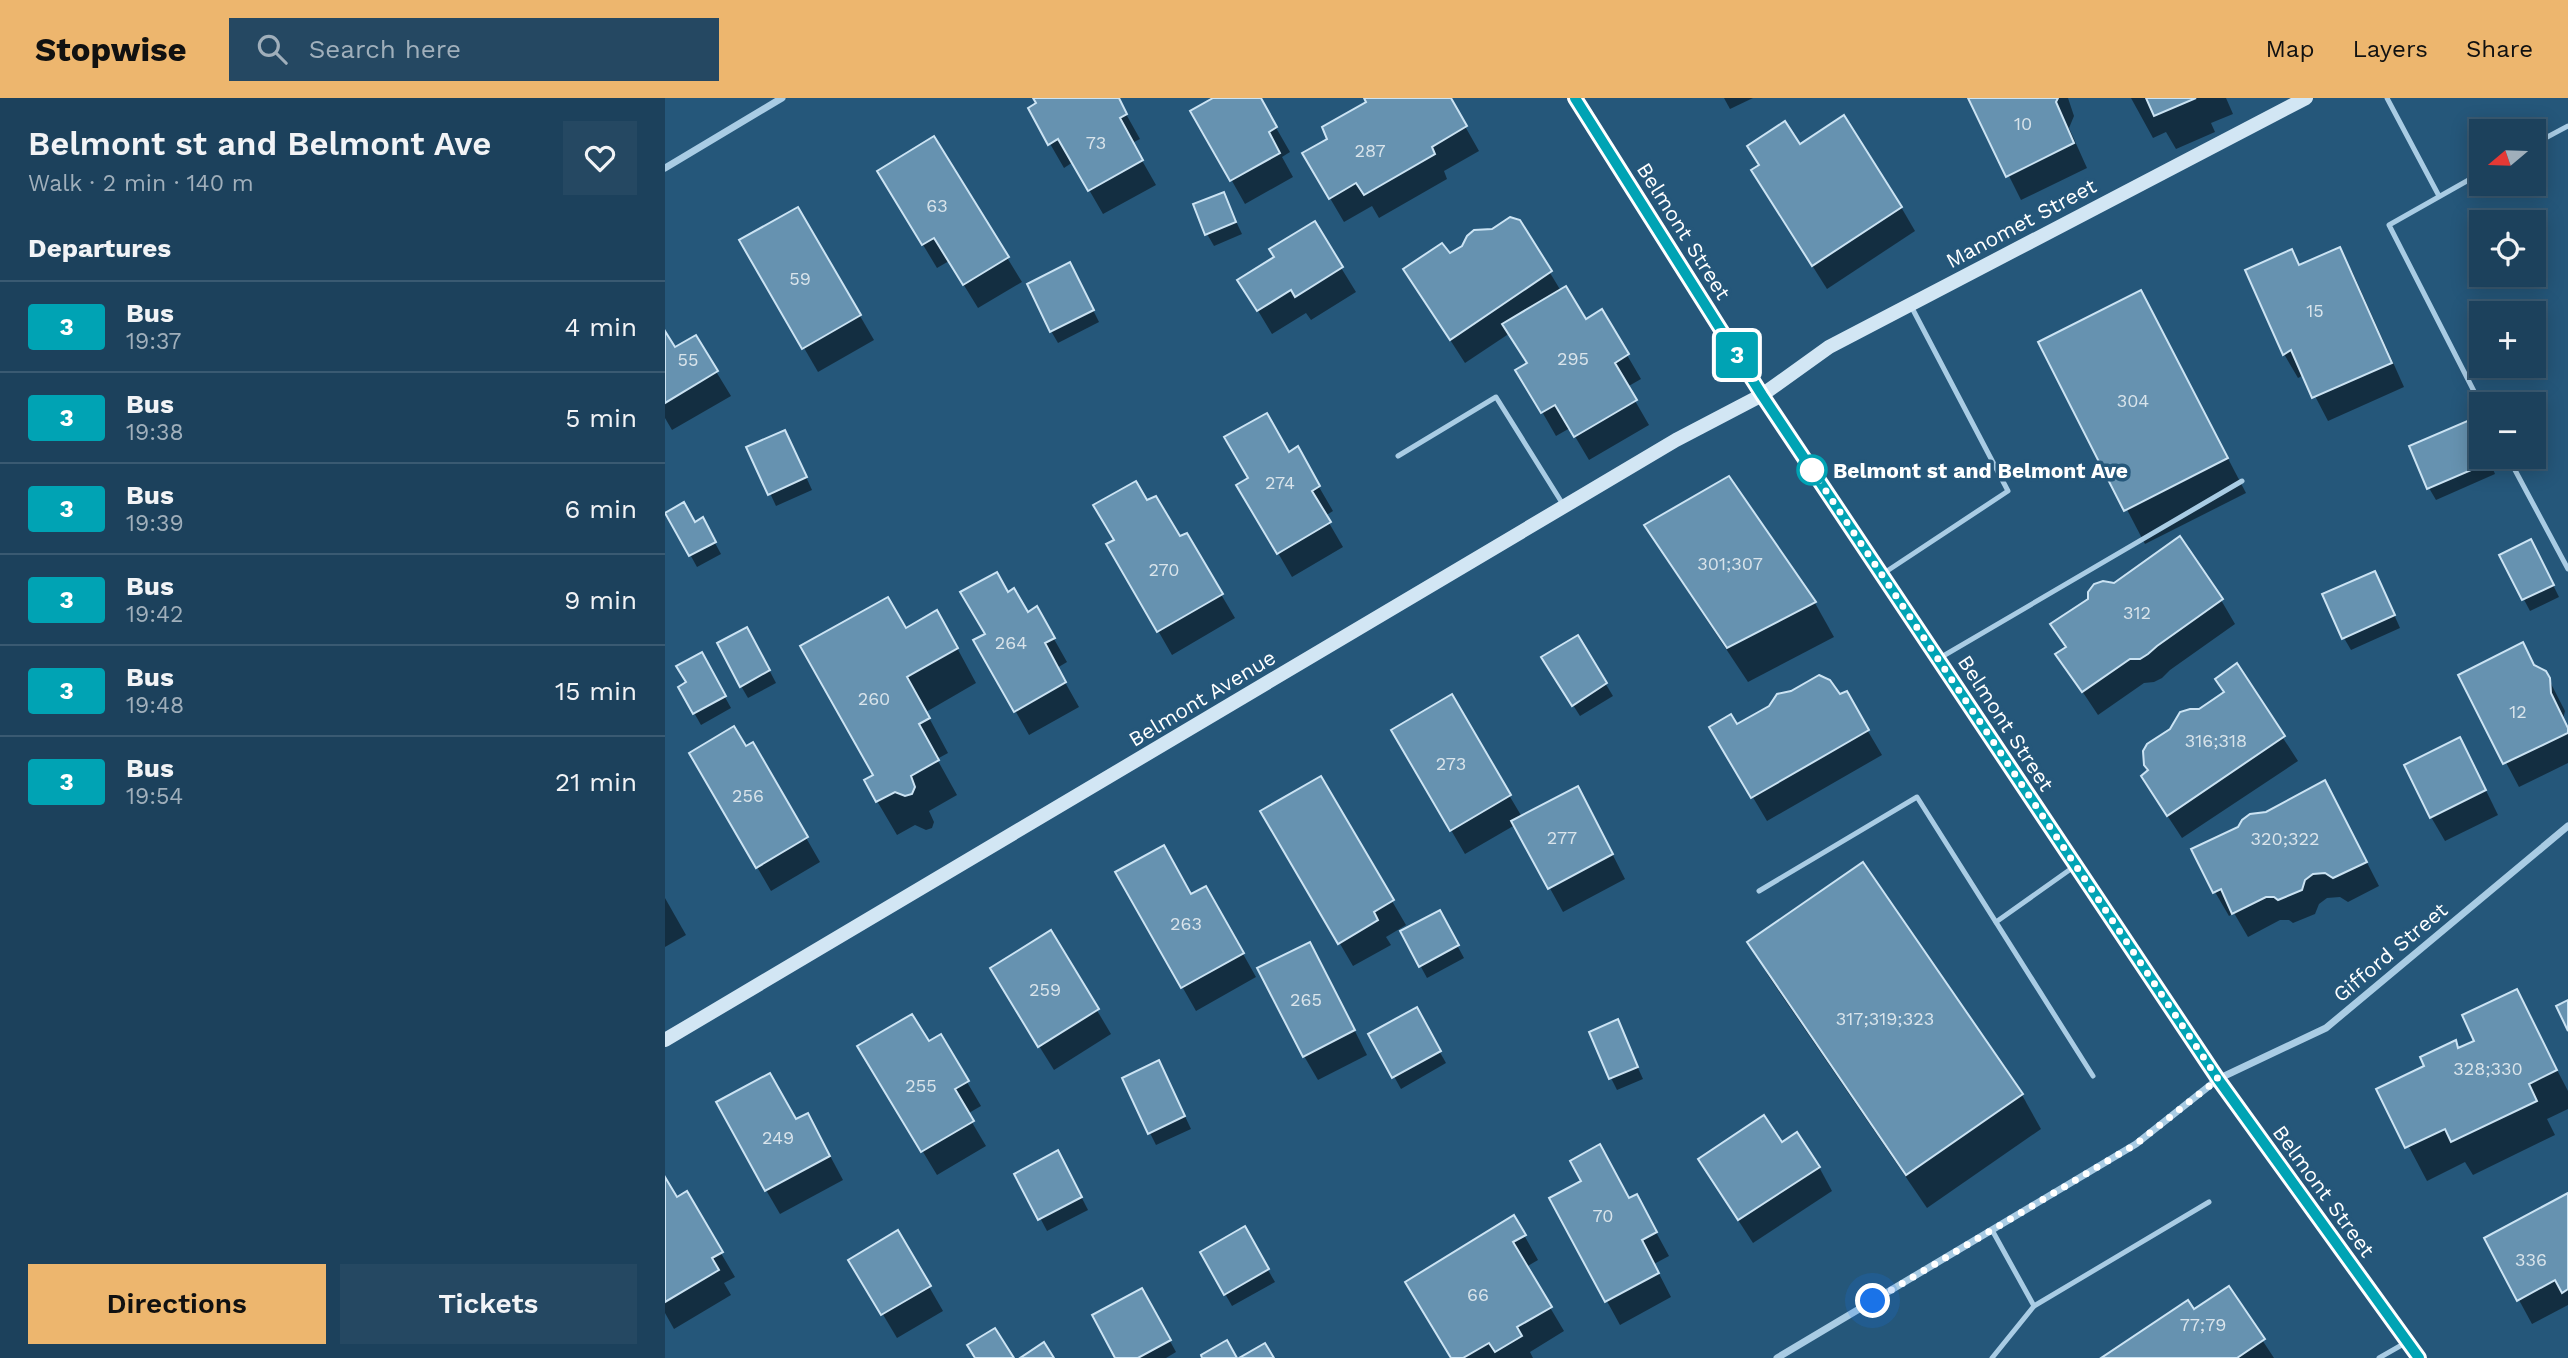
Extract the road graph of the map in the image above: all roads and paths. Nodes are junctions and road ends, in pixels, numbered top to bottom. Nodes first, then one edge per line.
1 (782, 98) edge
2 (1575, 98) edge
3 (2306, 98) edge
4 (2387, 98) edge
5 (2568, 126) edge
6 (2546, 138) edge
7 (665, 168) edge
8 (2469, 180) edge
9 (2439, 196) junction
10 (1910, 304) junction
11 (2474, 392) edge
12 (1762, 395) junction
13 (1398, 456) dead end
14 (2514, 469) edge
15 (2242, 481) dead end
16 (1564, 507) junction
17 (2568, 569) edge
18 (1882, 575) junction
19 (1938, 659) junction
20 (2568, 826) edge
21 (2075, 866) junction
22 (1759, 891) dead end
23 (1996, 922) junction
24 (665, 1040) edge
25 (2093, 1076) dead end
26 (2218, 1079) junction
27 (2209, 1202) dead end
28 (1992, 1230) junction
29 (2034, 1306) junction
30 (2407, 1342) junction
31 (1777, 1358) edge
32 (1991, 1358) edge
33 (2379, 1358) edge
34 (2419, 1358) edge

1 - 7 street
2 - 12 street, Belmont Street
3 - 10 street, Manomet Street
4 - 9 lane
5 - 6 lane
8 - 9 lane
9 - 11 lane
10 - 12 street, Manomet Street
10 - 18 lane
12 - 16 street, Belmont Avenue
12 - 18 street, Belmont Street
13 - 16 lane
14 - 17 lane
15 - 19 lane
16 - 24 street, Belmont Avenue
18 - 19 street, Belmont Street
19 - 21 street, Belmont Street
20 - 26 street, Gifford Street
21 - 23 lane
21 - 26 street, Belmont Street
22 - 23 lane
23 - 25 lane
26 - 28 street, Gifford Street
26 - 30 street, Belmont Street
27 - 29 lane
28 - 29 lane
28 - 31 street, Gifford Street
29 - 32 lane
30 - 33 lane
30 - 34 street, Belmont Street

